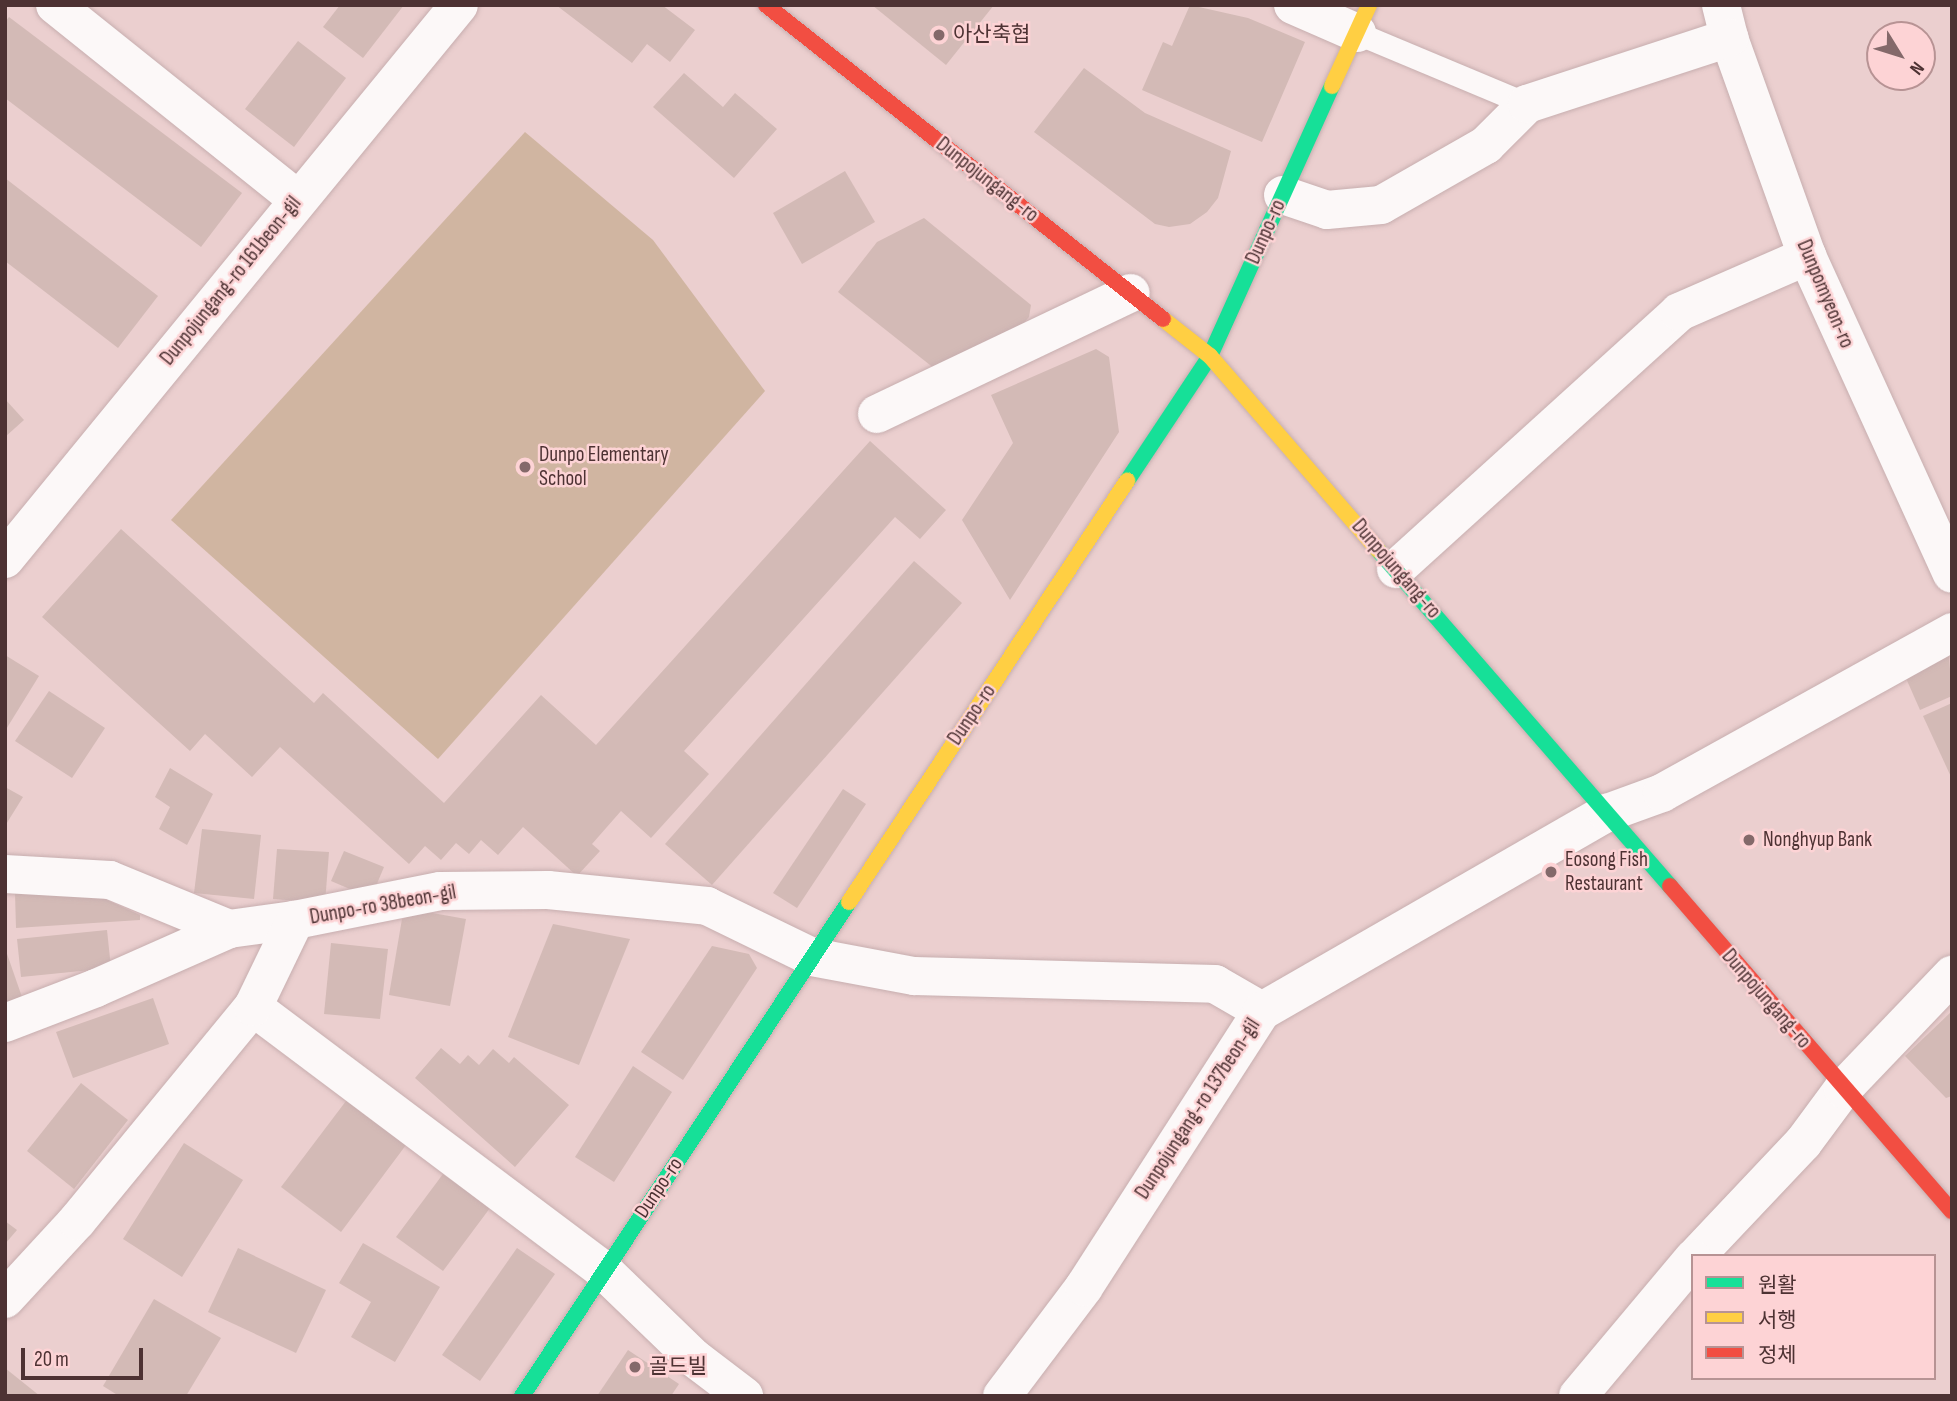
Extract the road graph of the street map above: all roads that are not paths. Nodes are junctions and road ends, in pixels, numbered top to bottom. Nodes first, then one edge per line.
1 (55, 5) edge
2 (459, 5) edge
3 (765, 5) edge
4 (1293, 5) edge
5 (1363, 19) edge
6 (1725, 22) edge
7 (1527, 104) junction
8 (1283, 195) junction
9 (297, 200) junction
10 (1807, 256) junction
11 (1131, 293) junction
12 (1210, 356) junction
13 (877, 414) dead end
14 (1940, 517) edge
15 (5, 559) edge
16 (1396, 569) junction
17 (1952, 574) edge
18 (1952, 632) edge
19 (1607, 813) junction
20 (5, 874) edge
21 (295, 920) junction
22 (229, 929) junction
23 (812, 957) junction
24 (1952, 975) edge
25 (253, 1007) junction
26 (1262, 1011) junction
27 (5, 1023) edge
28 (1843, 1089) junction
29 (1952, 1211) edge
30 (1698, 1254) edge
31 (1691, 1262) edge
32 (604, 1271) junction
33 (5, 1299) edge
34 (522, 1396) edge
35 (744, 1396) edge
36 (1002, 1396) edge
37 (1578, 1396) edge

1 - 9 street
2 - 9 street, Dunpojungang-ro 161beon-gil
3 - 11 street, Dunpojungang-ro
4 - 5 street
5 - 7 lane
5 - 8 street, Dunpo-ro
6 - 7 street
6 - 10 street, Dunpomyeon-ro
7 - 8 street
8 - 12 street, Dunpo-ro
9 - 15 street, Dunpojungang-ro 161beon-gil
10 - 14 street, Dunpomyeon-ro
10 - 16 street
11 - 12 street, Dunpojungang-ro
11 - 13 street
12 - 16 street, Dunpojungang-ro
12 - 23 street, Dunpo-ro
14 - 17 street, Dunpomyeon-ro
16 - 19 street, Dunpojungang-ro
18 - 19 street, Dunpojungang-ro 137beon-gil
19 - 26 street, Dunpojungang-ro 137beon-gil
19 - 28 street, Dunpojungang-ro
20 - 22 street
21 - 22 street
21 - 23 street, Dunpo-ro 38beon-gil
21 - 25 street, Dunpo-ro 38beon-gil
22 - 27 street
23 - 26 street, Dunpo-ro 38beon-gil
23 - 32 street, Dunpo-ro
24 - 28 street
25 - 32 street
25 - 33 street, Dunpo-ro 38beon-gil
26 - 36 street, Dunpojungang-ro 137beon-gil
28 - 29 street, Dunpojungang-ro
28 - 30 street
31 - 37 street
32 - 34 street, Dunpo-ro
32 - 35 street

